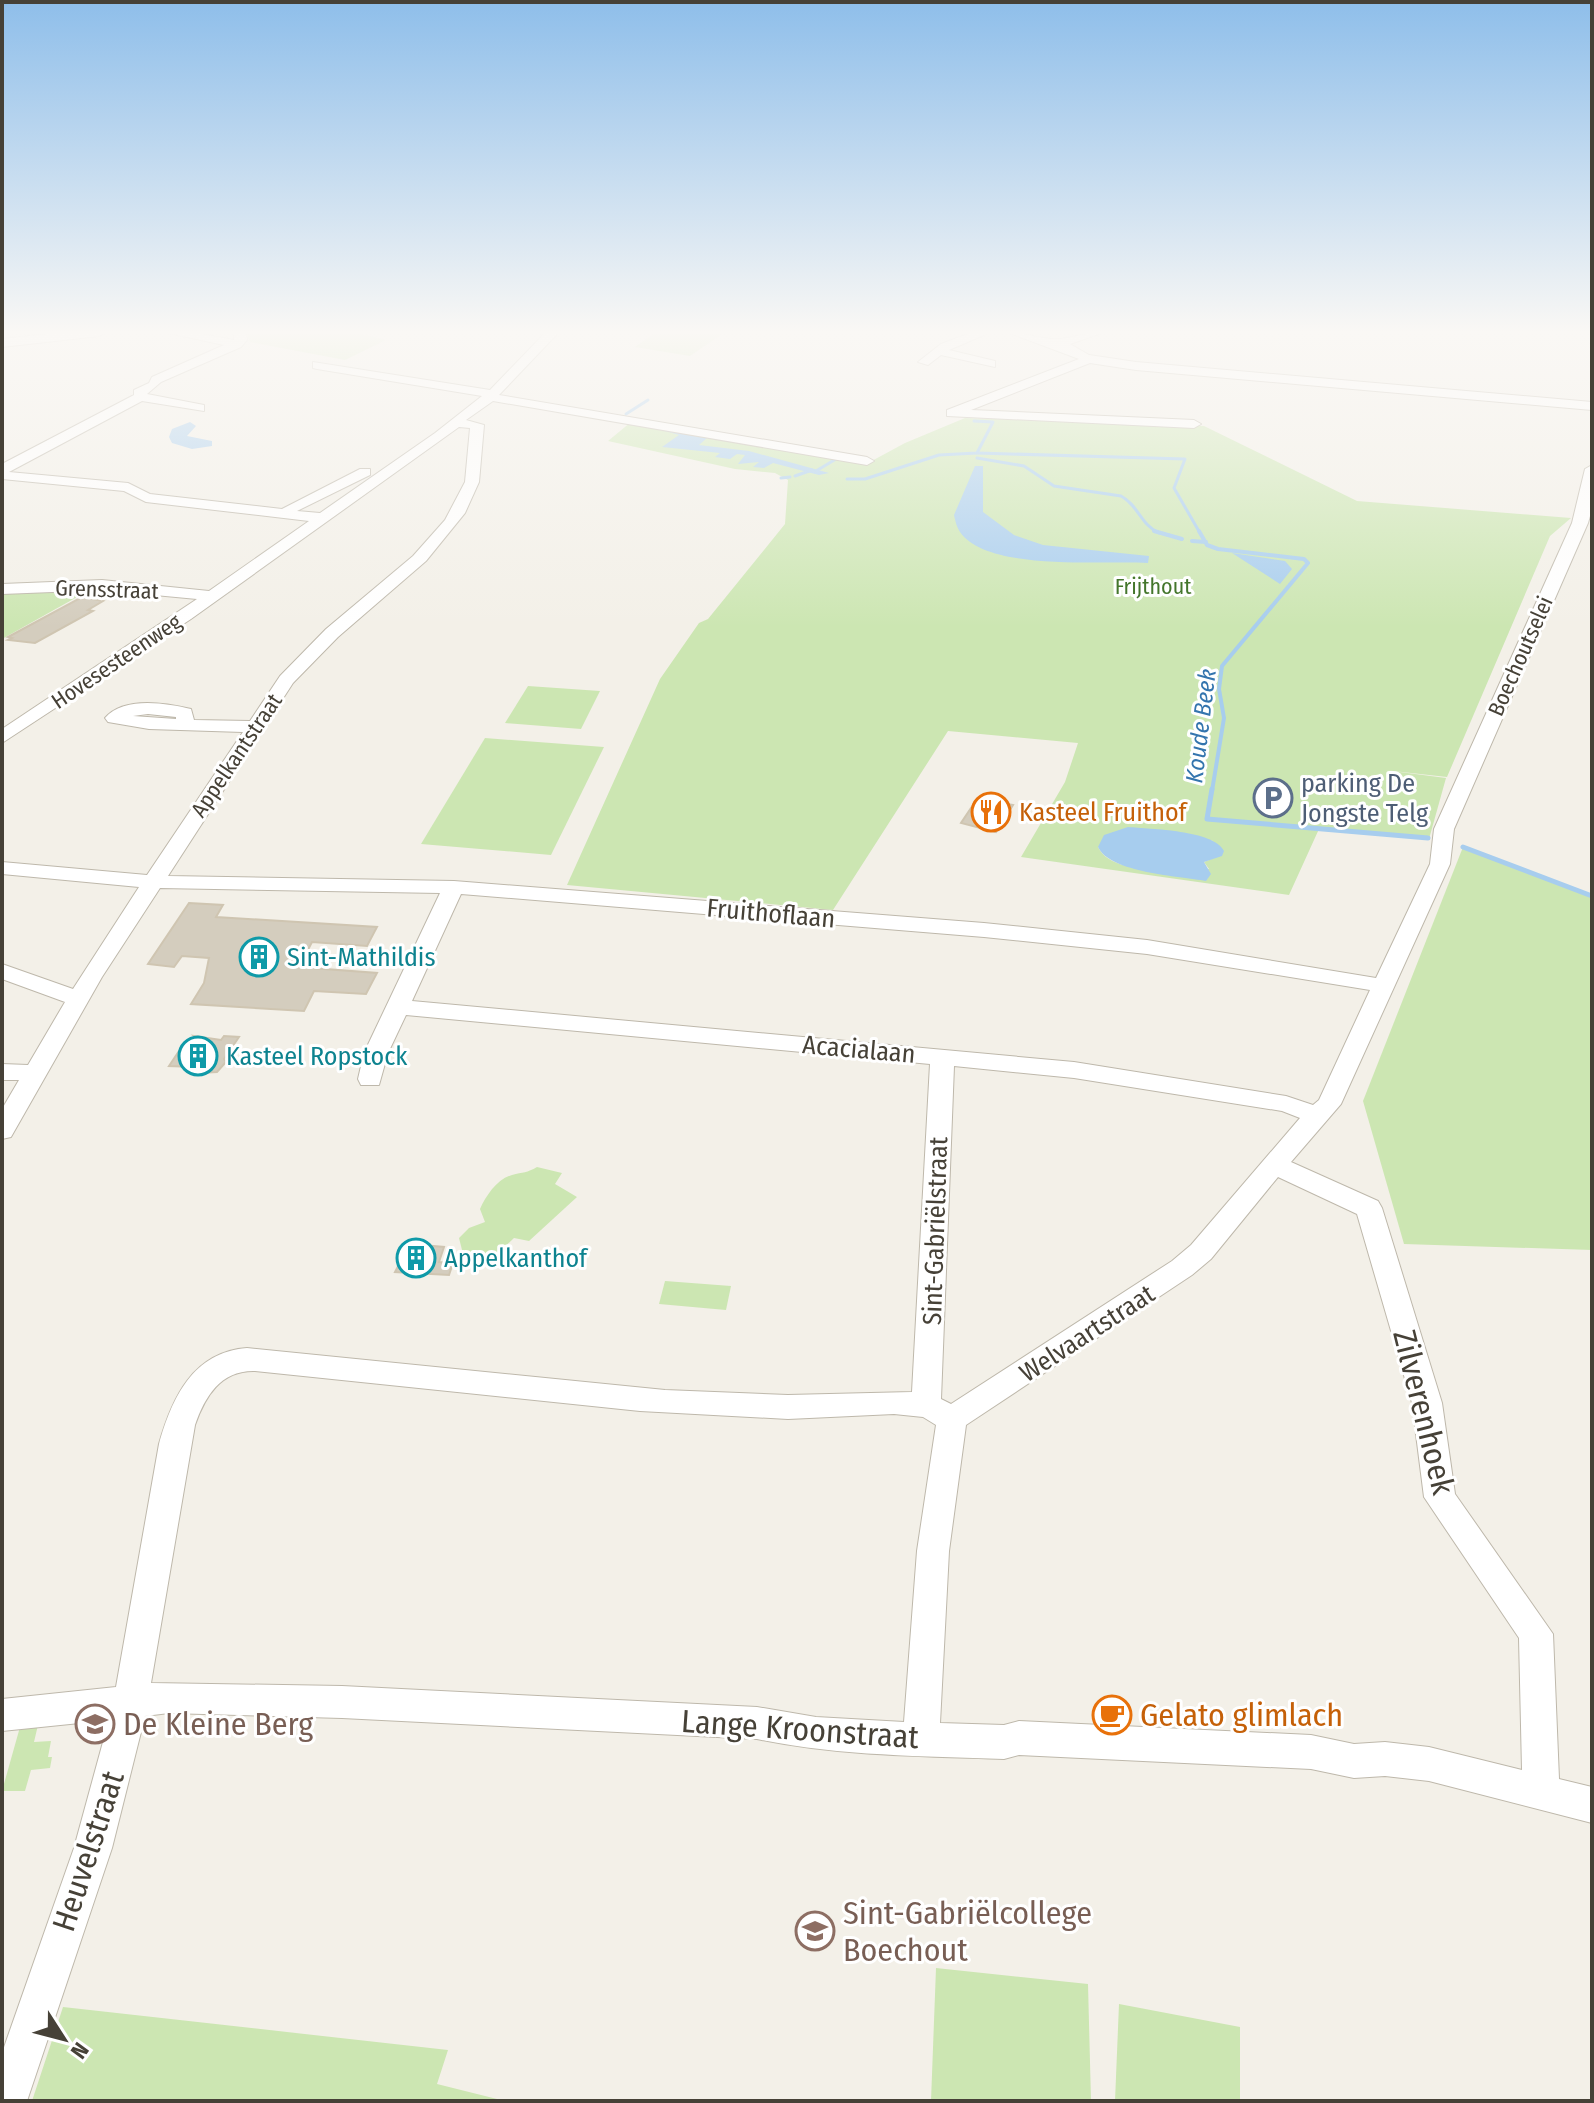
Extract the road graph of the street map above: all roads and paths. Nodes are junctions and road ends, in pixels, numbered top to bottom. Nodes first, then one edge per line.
1 (80, 430) edge
2 (447, 430) edge
3 (477, 430) edge
4 (674, 430) edge
5 (867, 461) dead end
6 (1592, 469) edge
7 (365, 472) dead end
8 (3, 473) edge
9 (1590, 501) edge
10 (290, 515) junction
11 (323, 518) junction
12 (1569, 548) junction
13 (1592, 552) edge
14 (2, 589) edge
15 (212, 596) junction
16 (185, 724) dead end
17 (254, 727) junction
18 (2, 737) edge
19 (1443, 842) joint
20 (2, 868) edge
21 (153, 882) junction
22 (454, 887) junction
23 (2, 971) edge
24 (1386, 986) junction
25 (78, 999) junction
26 (397, 1007) junction
27 (942, 1057) junction
28 (2, 1072) edge
29 (34, 1073) junction
30 (370, 1079) dead end
31 (1316, 1115) junction
32 (2, 1131) edge
33 (1275, 1165) junction
34 (939, 1412) junction
35 (131, 1699) junction
36 (2, 1715) edge
37 (921, 1738) junction
38 (1541, 1792) junction
39 (1592, 1805) edge
40 (6, 2101) edge

1 - 8 street
2 - 11 street, Hovesesteenweg
3 - 17 street, Appelkantstraat
4 - 5 street
6 - 9 street, Boechoutselei
7 - 10 street
8 - 10 street
9 - 12 street, Boechoutselei
10 - 11 street
11 - 15 street, Hovesesteenweg
12 - 13 street
12 - 19 street, Boechoutselei
14 - 15 street, Grensstraat
15 - 18 street, Hovesesteenweg
16 - 17 street
17 - 21 street, Appelkantstraat
19 - 24 street, Welvaartstraat
20 - 21 street, Fruithoflaan
21 - 22 street, Fruithoflaan
21 - 25 street, Appelkantstraat
22 - 24 street, Fruithoflaan
22 - 26 street
23 - 25 street
24 - 31 street, Welvaartstraat
25 - 29 street, Appelkantstraat
26 - 27 street, Acacialaan
26 - 30 street
27 - 31 street, Acacialaan
27 - 34 street, Sint-Gabriëlstraat
28 - 29 street
29 - 32 street, Appelkantstraat
31 - 33 street, Welvaartstraat
33 - 34 street, Welvaartstraat
33 - 38 street, Zilverenhoek
34 - 35 street, Heuvelstraat
34 - 37 street, Sint-Gabriëlstraat
35 - 36 street, Lange Kroonstraat
35 - 37 street, Lange Kroonstraat
35 - 40 street, Heuvelstraat
37 - 38 street, Lange Kroonstraat
38 - 39 street, Lange Kroonstraat

